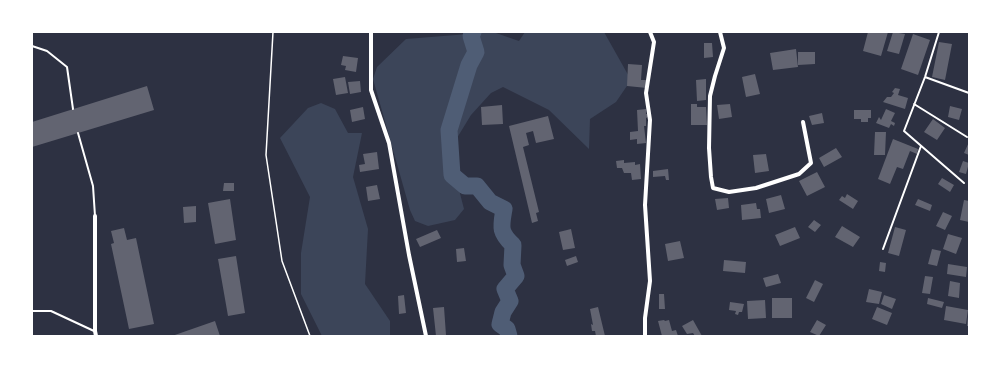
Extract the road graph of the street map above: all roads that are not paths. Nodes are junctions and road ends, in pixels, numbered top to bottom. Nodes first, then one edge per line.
1 (371, 32) edge
2 (650, 32) edge
3 (720, 32) edge
4 (940, 32) edge
5 (32, 46) edge
6 (925, 78) junction
7 (969, 93) edge
8 (914, 104) junction
9 (73, 109) dead end
10 (803, 122) dead end
11 (78, 133) dead end
12 (967, 137) dead end
13 (921, 146) junction
14 (964, 183) dead end
15 (95, 216) joint
16 (883, 249) dead end
17 (32, 311) edge
18 (95, 334) edge
19 (426, 336) edge
20 (645, 336) edge

1 - 19 street
2 - 20 street
3 - 10 street
4 - 6 lane
5 - 9 lane
6 - 7 lane
6 - 8 lane
8 - 12 lane
8 - 13 lane
11 - 15 lane
13 - 14 lane
13 - 16 lane
15 - 18 street
17 - 18 lane

